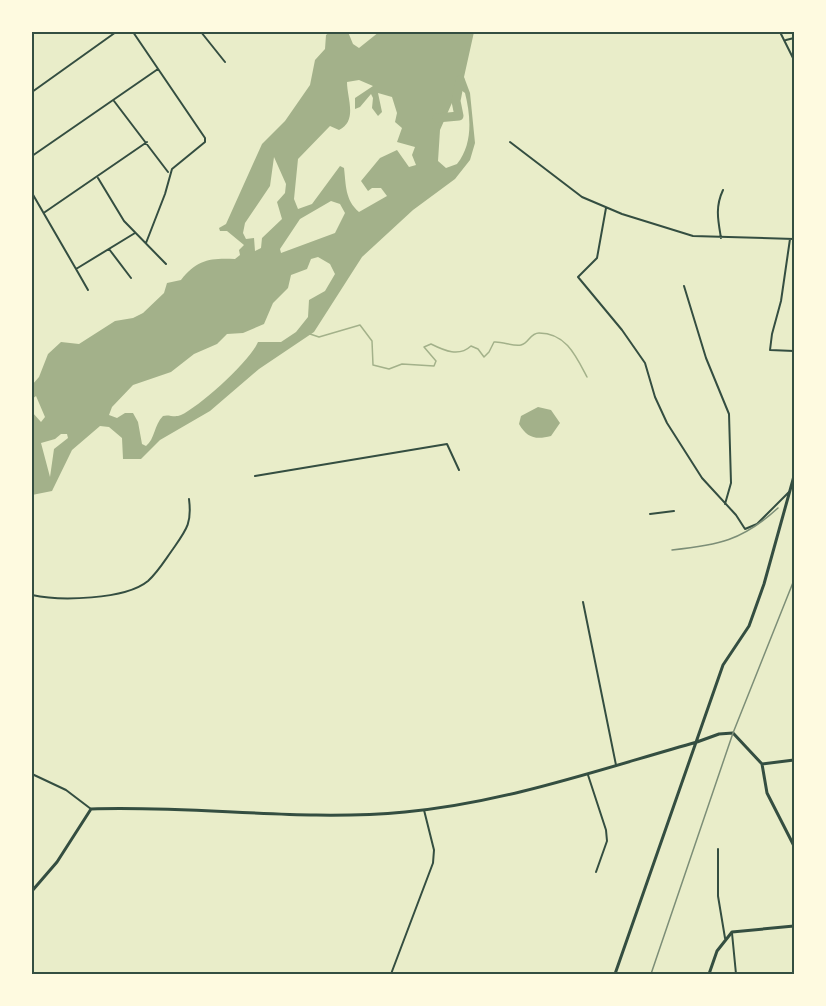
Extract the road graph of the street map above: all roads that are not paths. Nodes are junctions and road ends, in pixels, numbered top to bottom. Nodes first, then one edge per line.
1 (116, 32) edge
2 (133, 32) edge
3 (201, 32) edge
4 (780, 32) edge
5 (795, 38) edge
6 (786, 40) junction
7 (795, 60) edge
8 (225, 62) dead end
9 (159, 69) junction
10 (32, 92) edge
11 (114, 100) junction
12 (147, 142) junction
13 (510, 142) dead end
14 (32, 156) edge
15 (169, 174) junction
16 (98, 178) junction
17 (723, 189) dead end
18 (32, 193) edge
19 (606, 208) junction
20 (44, 213) junction
21 (135, 233) junction
22 (721, 238) junction
23 (792, 239) edge
24 (146, 243) junction
25 (109, 249) junction
26 (166, 264) dead end
27 (76, 269) junction
28 (131, 278) dead end
29 (684, 286) dead end
30 (88, 290) dead end
31 (795, 351) edge
32 (459, 470) dead end
33 (255, 476) dead end
34 (795, 476) edge
35 (791, 490) junction
36 (189, 499) dead end
37 (725, 504) junction
38 (674, 511) dead end
39 (650, 514) dead end
40 (32, 595) edge
41 (583, 602) dead end
42 (697, 742) junction
43 (795, 760) edge
44 (762, 764) junction
45 (616, 765) junction
46 (587, 773) junction
47 (32, 774) edge
48 (90, 809) junction
49 (424, 810) junction
50 (795, 846) edge
51 (718, 849) dead end
52 (596, 872) dead end
53 (32, 891) edge
54 (795, 926) edge
55 (732, 932) junction
56 (725, 938) junction
57 (391, 975) edge
58 (615, 975) edge
59 (709, 975) edge
60 (736, 975) edge

1 - 10 street
2 - 9 street
3 - 8 street
4 - 6 street
5 - 6 street
6 - 7 street
9 - 11 street
9 - 15 street
11 - 12 street
11 - 14 street
12 - 15 street
12 - 16 street
13 - 19 street
15 - 24 street
16 - 20 street
16 - 21 street
17 - 22 street
18 - 20 street
19 - 22 street
19 - 37 street
20 - 27 street
21 - 24 street
21 - 25 street
22 - 23 street
23 - 31 street
24 - 26 street
25 - 27 street
25 - 28 street
27 - 30 street
29 - 37 street
32 - 33 street
34 - 35 street
35 - 37 street
35 - 42 street
36 - 40 street
38 - 39 street
41 - 45 street
42 - 44 street
42 - 45 street
42 - 58 street
43 - 44 street
44 - 50 street
45 - 46 street
46 - 49 street
46 - 52 street
47 - 48 street
48 - 49 street
48 - 53 street
49 - 57 street
51 - 56 street
54 - 55 street
55 - 56 street
55 - 60 street
56 - 59 street

